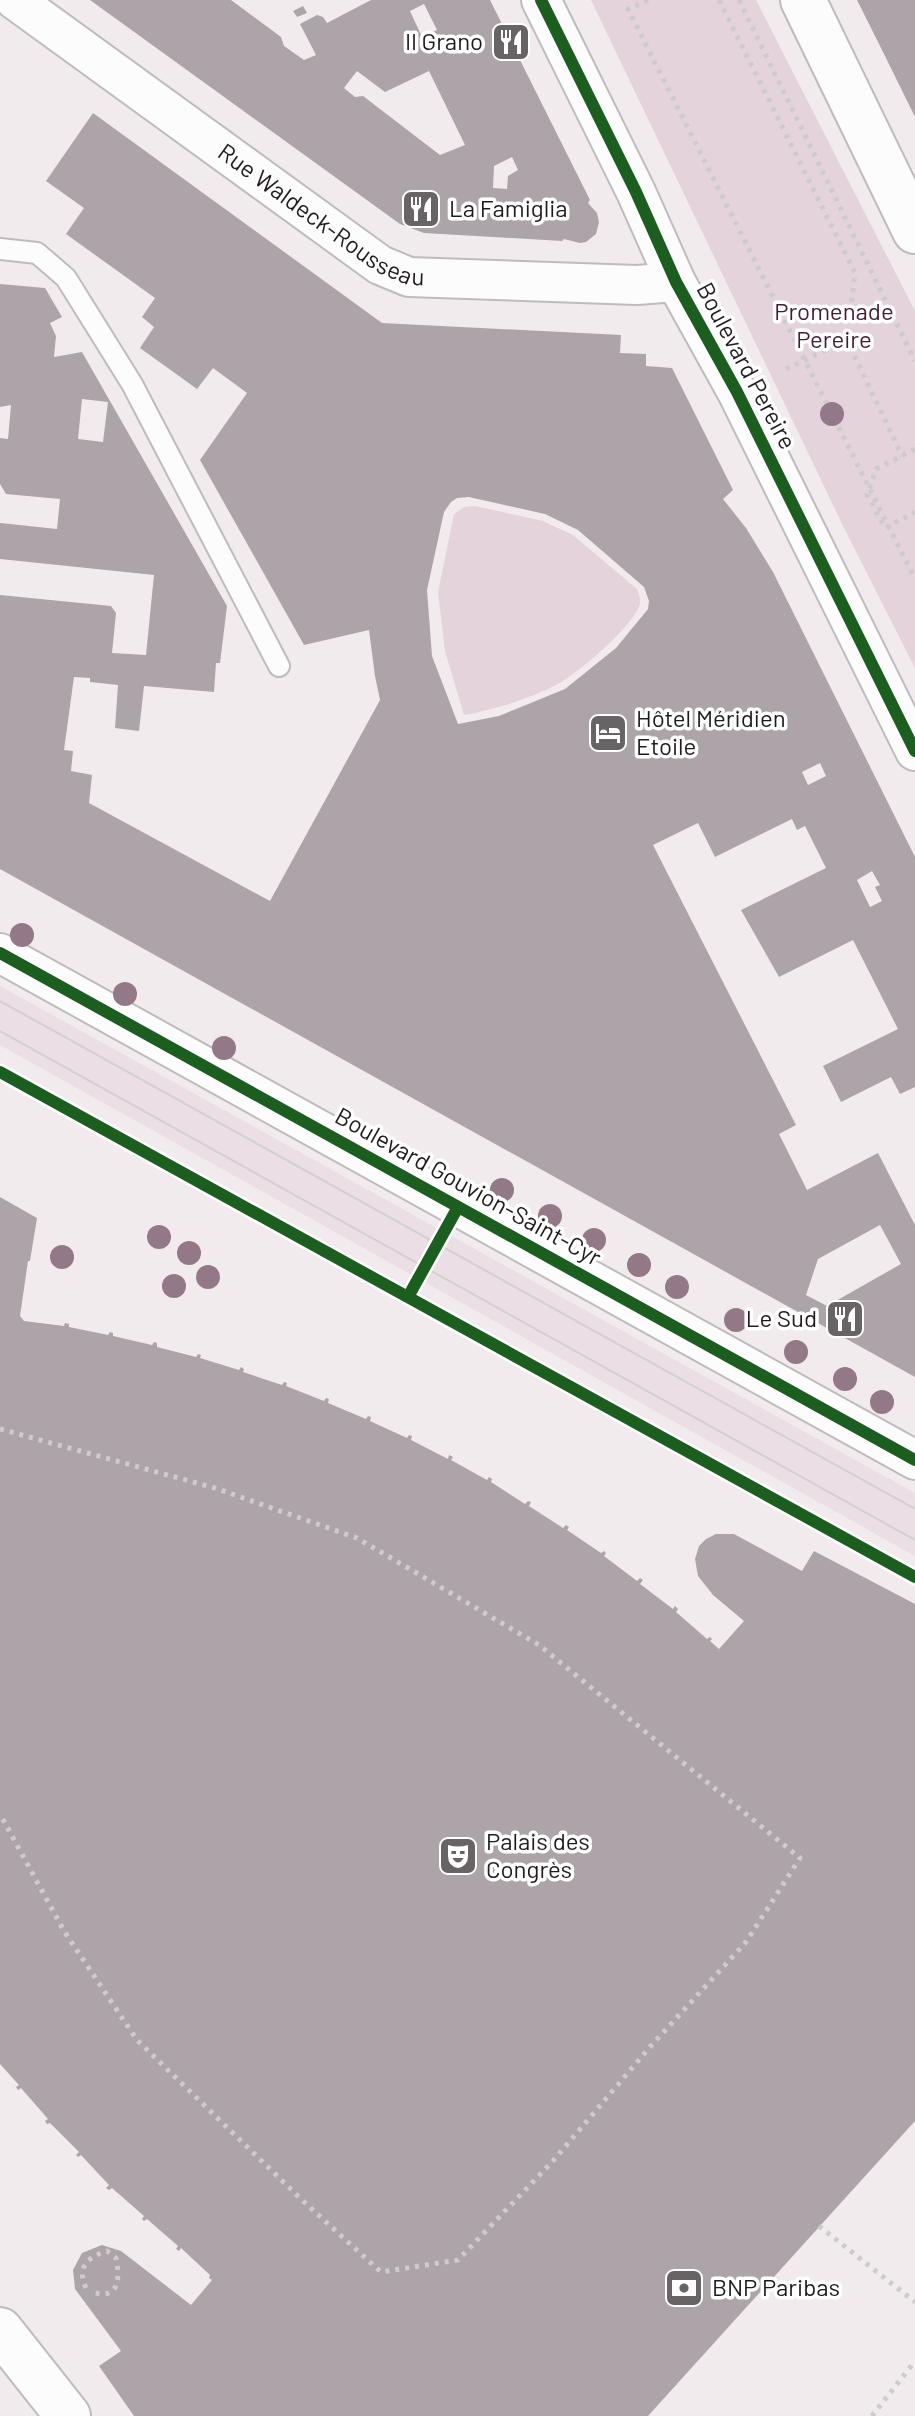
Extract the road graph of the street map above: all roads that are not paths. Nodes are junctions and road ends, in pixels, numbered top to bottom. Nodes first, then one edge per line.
1 (15, 0) edge
2 (541, 0) edge
3 (803, 0) edge
4 (915, 231) edge
5 (0, 249) edge
6 (676, 282) junction
7 (279, 666) dead end
8 (915, 751) edge
9 (0, 953) edge
10 (915, 1460) edge
11 (0, 2330) edge
12 (68, 2416) edge

1 - 6 street, Rue Waldeck-Rousseau
2 - 6 street, Boulevard Pereire
3 - 4 street
5 - 7 lane
6 - 8 street, Boulevard Pereire
9 - 10 street, Boulevard Gouvion-Saint-Cyr
11 - 12 street

